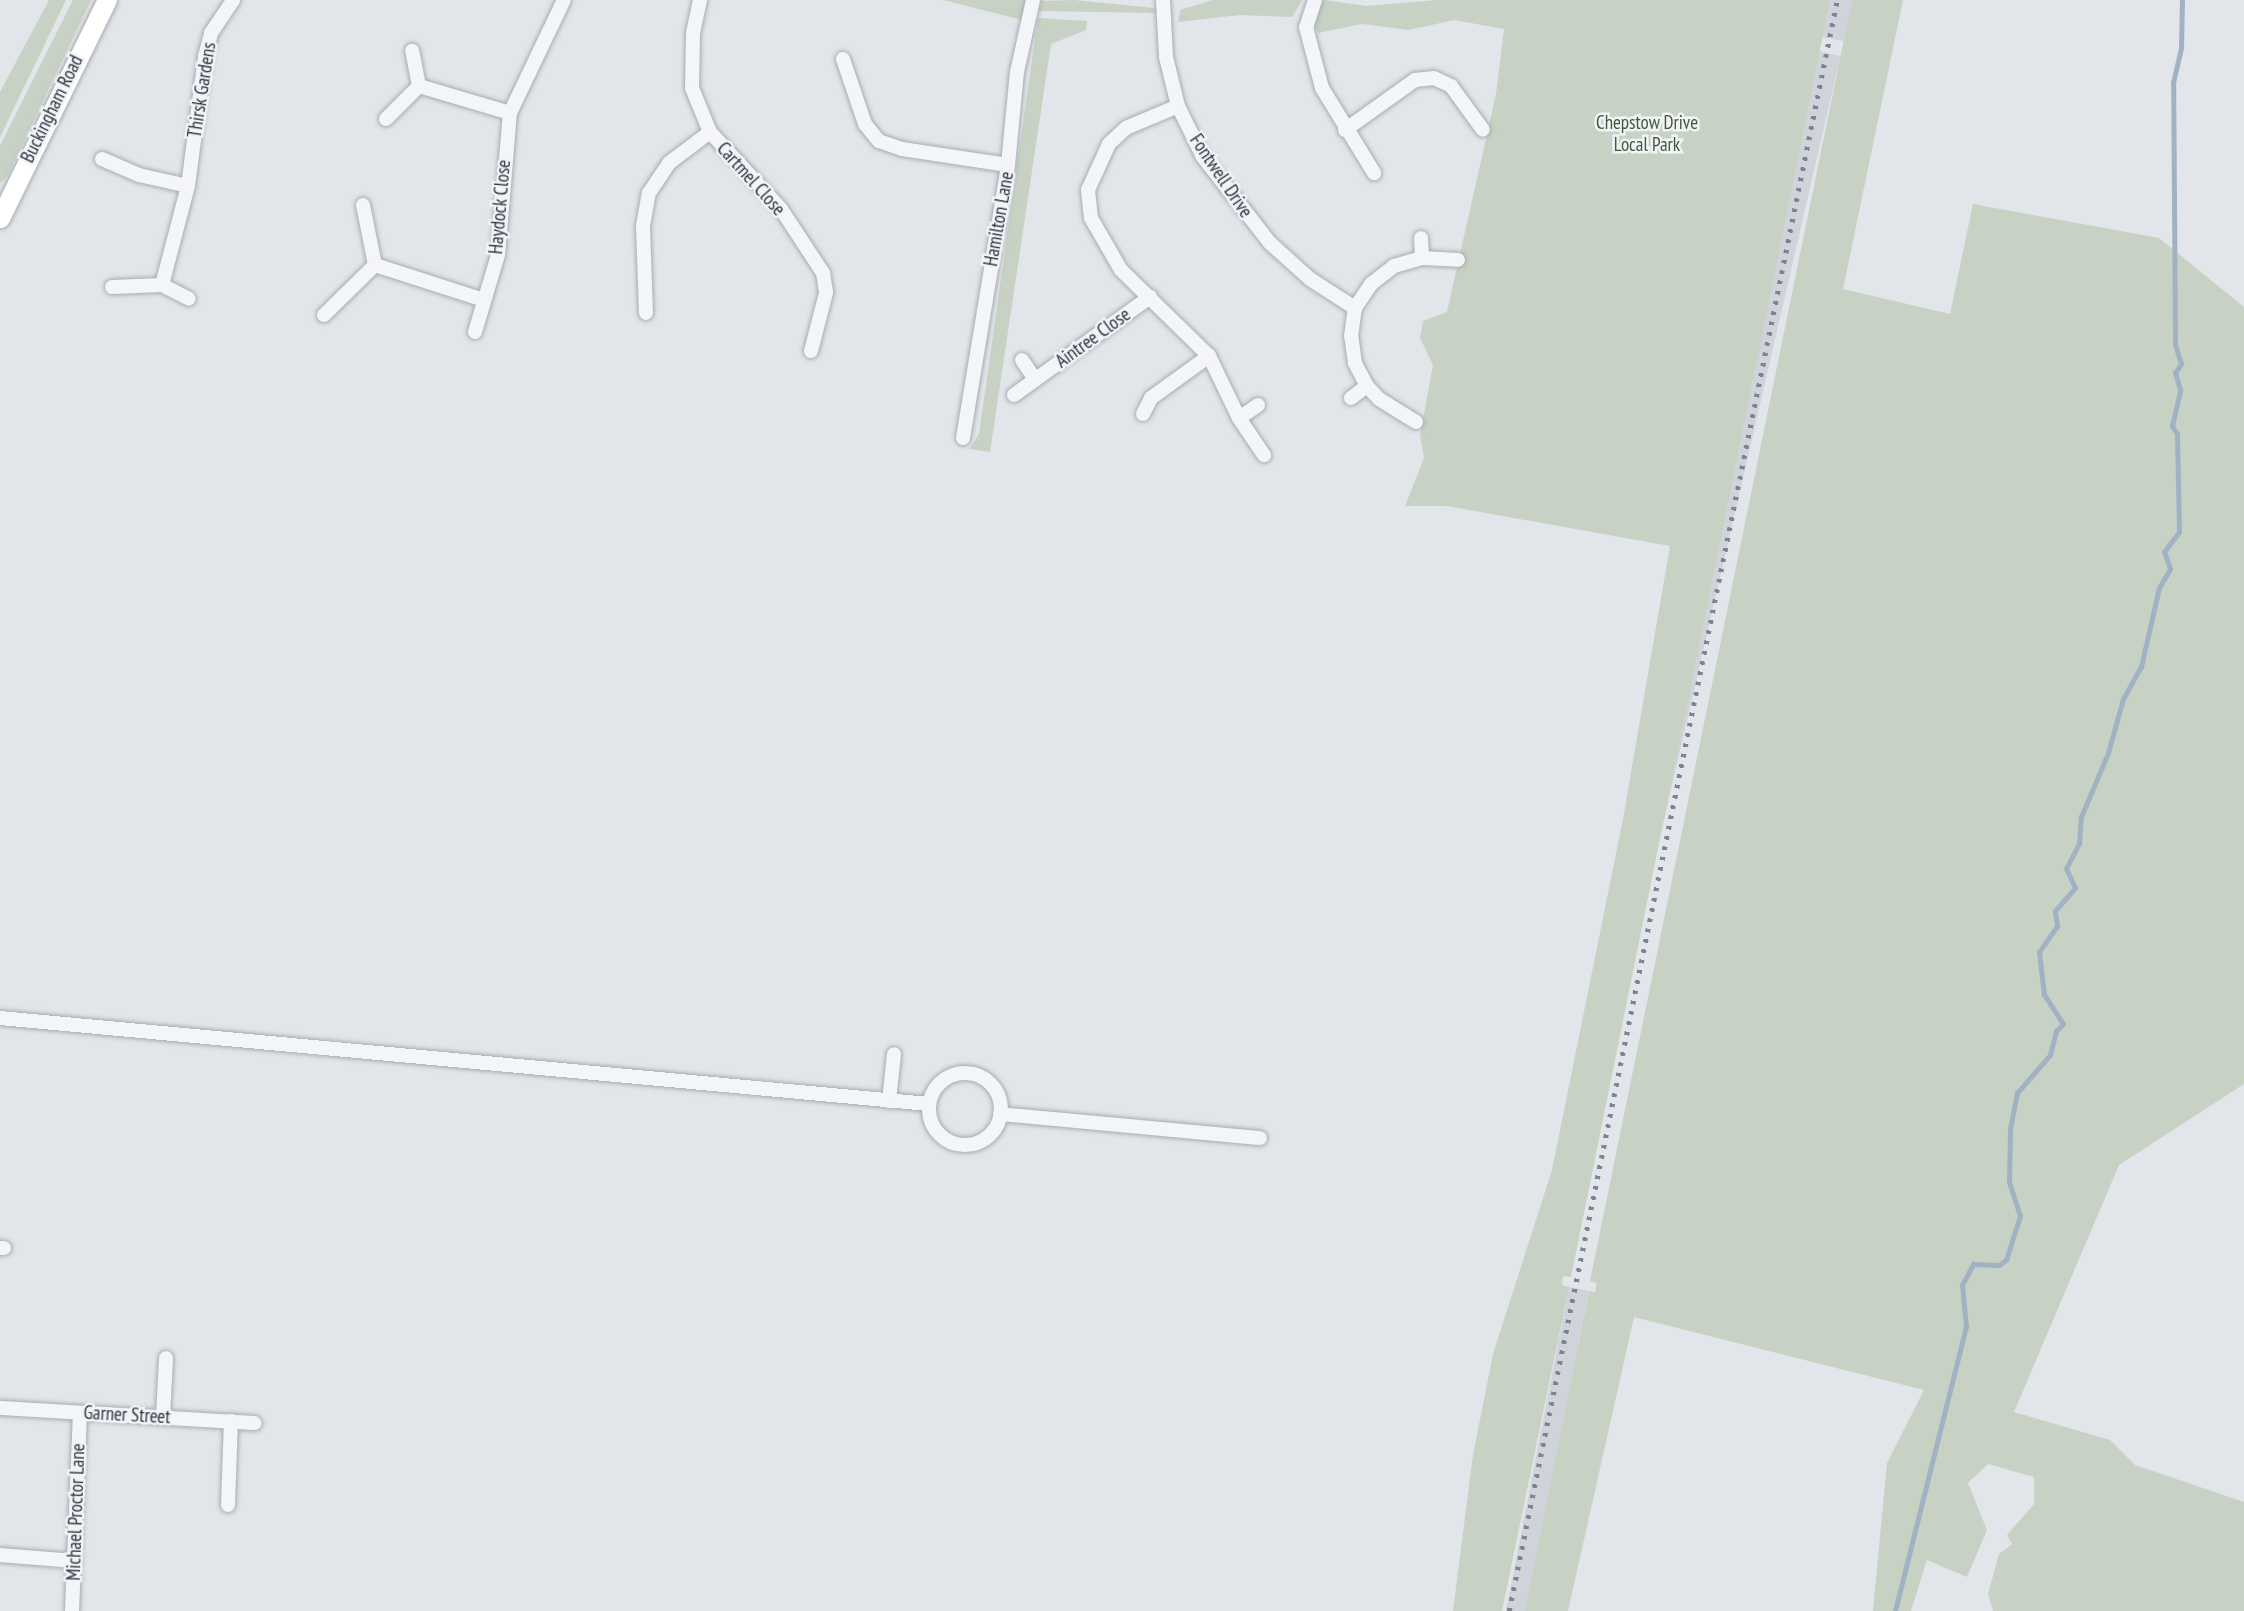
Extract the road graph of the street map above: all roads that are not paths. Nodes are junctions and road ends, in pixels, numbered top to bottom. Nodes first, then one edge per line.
1 (107, 0) edge
2 (233, 0) edge
3 (564, 0) edge
4 (700, 0) edge
5 (1033, 0) edge
6 (1164, 0) edge
7 (1315, 0) edge
8 (412, 51) dead end
9 (843, 60) dead end
10 (419, 86) junction
11 (1178, 106) junction
12 (510, 113) junction
13 (386, 119) dead end
14 (1345, 130) junction
15 (1483, 130) dead end
16 (710, 132) junction
17 (102, 159) dead end
18 (1008, 165) junction
19 (1374, 173) dead end
20 (188, 186) junction
21 (363, 205) dead end
22 (2, 210) edge
23 (1421, 238) dead end
24 (1422, 258) junction
25 (1458, 260) dead end
26 (375, 265) junction
27 (162, 285) junction
28 (112, 287) dead end
29 (1150, 297) junction
30 (189, 299) dead end
31 (484, 300) junction
32 (1355, 308) junction
33 (646, 313) dead end
34 (324, 315) dead end
35 (475, 332) dead end
36 (811, 351) dead end
37 (1209, 356) junction
38 (1022, 359) dead end
39 (1035, 379) junction
40 (1367, 386) junction
41 (1014, 395) dead end
42 (1351, 398) dead end
43 (1258, 405) dead end
44 (1143, 414) dead end
45 (1239, 418) junction
46 (1416, 422) dead end
47 (963, 439) dead end
48 (1264, 455) dead end
49 (0, 1018) edge
50 (894, 1054) dead end
51 (889, 1101) junction
52 (929, 1104) junction
53 (1000, 1114) junction
54 (1260, 1138) dead end
55 (166, 1358) dead end
56 (0, 1408) edge
57 (80, 1413) junction
58 (163, 1416) junction
59 (231, 1421) junction
60 (255, 1423) dead end
61 (228, 1504) dead end
62 (0, 1555) edge
63 (74, 1561) junction
64 (72, 1611) edge

1 - 22 main road, Buckingham Road
2 - 20 street, Thirsk Gardens
3 - 12 street, Haydock Close
4 - 16 street, Cartmel Close
5 - 18 street, Hamilton Lane
6 - 11 street, Fontwell Drive
7 - 14 street
8 - 10 street
9 - 18 street
10 - 12 street
10 - 13 street
11 - 29 street, Aintree Close
11 - 32 street, Fontwell Drive
12 - 31 street, Haydock Close
14 - 15 street
14 - 19 street
16 - 33 street
16 - 36 street, Cartmel Close
17 - 20 street
18 - 47 street, Hamilton Lane
20 - 27 street, Thirsk Gardens
21 - 26 street
23 - 24 street
24 - 25 street
24 - 32 street
26 - 31 street
26 - 34 street
27 - 28 street
27 - 30 street
29 - 37 street, Aintree Close
29 - 39 street, Aintree Close
31 - 35 street, Haydock Close
32 - 40 street
37 - 44 street
37 - 45 street, Aintree Close
38 - 39 street, Aintree Close
39 - 41 street, Aintree Close
40 - 42 street
40 - 46 street
43 - 45 street
45 - 48 street, Aintree Close
49 - 51 street
50 - 51 street
51 - 52 street
52 - 53 street
52 - 53 street
53 - 54 street
55 - 58 street
56 - 57 street, Garner Street
57 - 58 street, Garner Street
57 - 63 street, Michael Proctor Lane
58 - 59 street, Garner Street
59 - 60 street, Garner Street
59 - 61 street
62 - 63 street
63 - 64 street, Michael Proctor Lane

